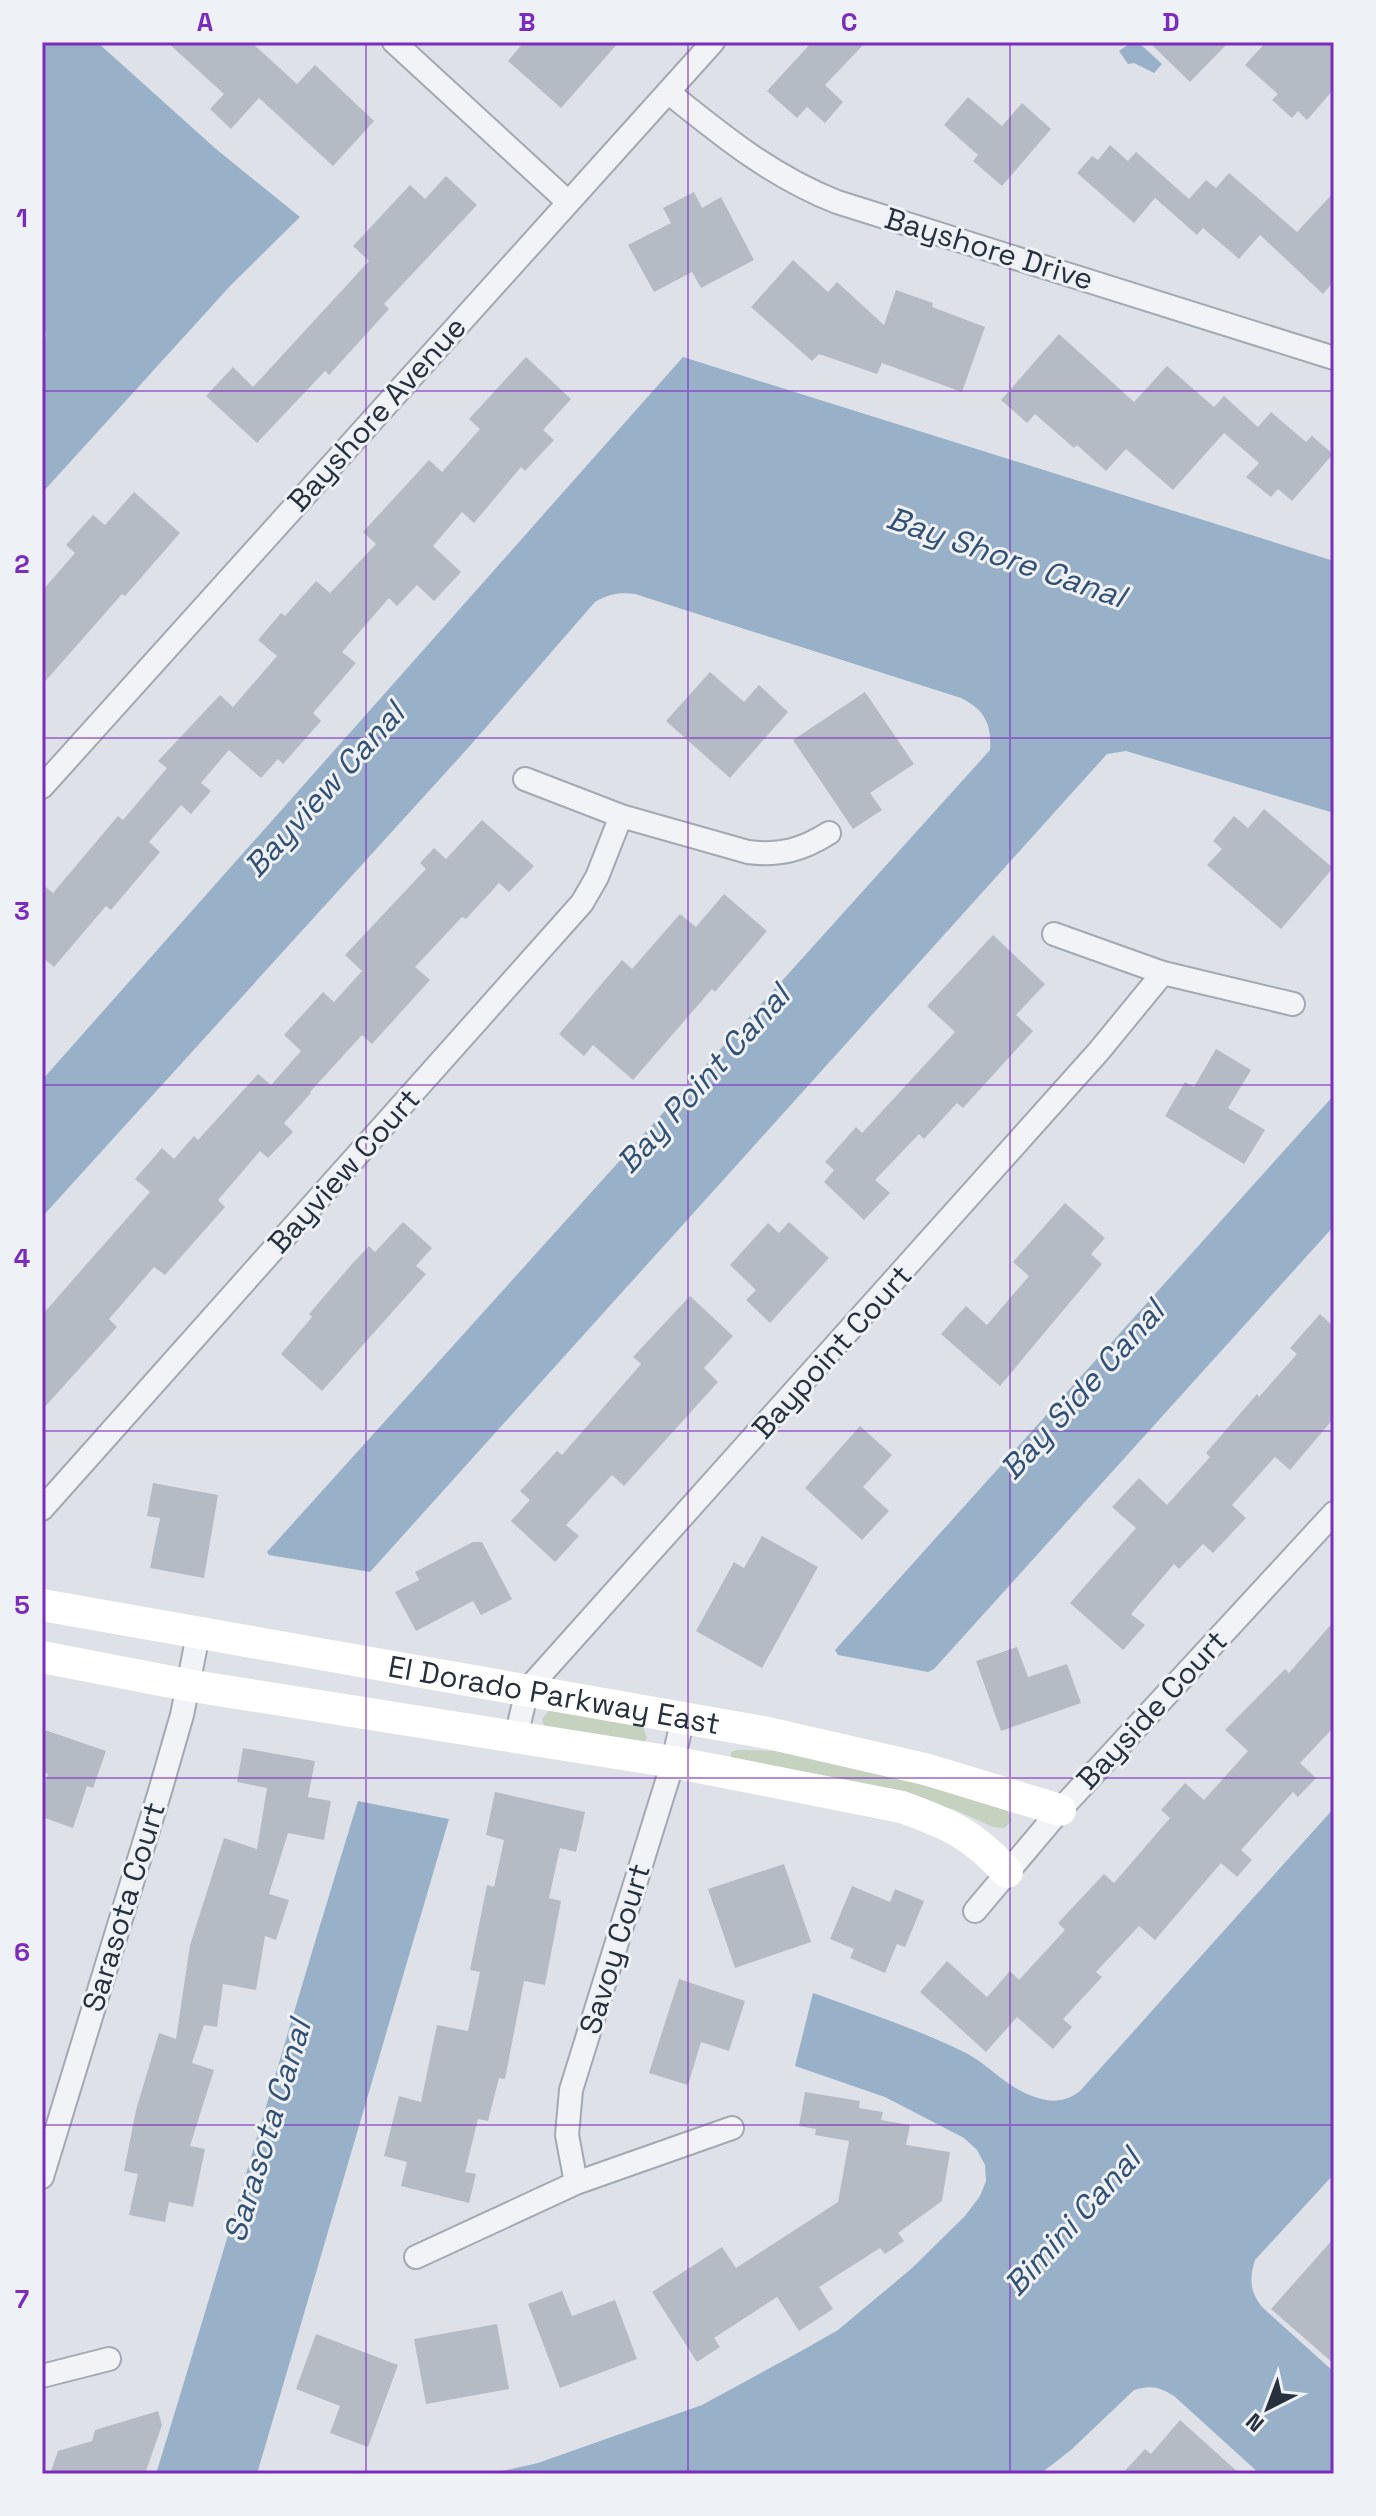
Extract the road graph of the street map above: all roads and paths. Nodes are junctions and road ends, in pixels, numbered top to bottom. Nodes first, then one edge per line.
1 (394, 42) edge
2 (713, 42) edge
3 (668, 92) junction
4 (568, 202) junction
5 (1334, 358) edge
6 (525, 779) dead end
7 (42, 787) edge
8 (621, 816) junction
9 (829, 833) dead end
10 (1054, 934) dead end
11 (1163, 973) junction
12 (1293, 1004) dead end
13 (42, 1509) edge
14 (1334, 1513) edge
15 (42, 1605) edge
16 (198, 1635) junction
17 (42, 1657) edge
18 (187, 1685) junction
19 (527, 1690) junction
20 (683, 1717) junction
21 (516, 1737) junction
22 (673, 1762) junction
23 (1060, 1810) junction
24 (1007, 1872) junction
25 (975, 1911) dead end
26 (732, 2128) dead end
27 (42, 2177) edge
28 (576, 2183) junction
29 (416, 2257) dead end
30 (109, 2359) dead end
31 (42, 2376) edge

1 - 4 street
2 - 3 street, Bayshore Avenue
3 - 4 street, Bayshore Avenue
3 - 5 street, Bayshore Drive
4 - 7 street, Bayshore Avenue
6 - 8 street
8 - 9 street
8 - 13 street, Bayview Court
10 - 11 street
11 - 12 street
11 - 19 street, Baypoint Court
14 - 23 street, Bayside Court
15 - 16 street, El Dorado Parkway East
16 - 18 street, Sarasota Court
16 - 19 street, El Dorado Parkway East
17 - 18 street, El Dorado Parkway East
18 - 21 street, El Dorado Parkway East
18 - 27 street, Sarasota Court
19 - 20 street, El Dorado Parkway East
19 - 21 street, Baypoint Court
20 - 22 street, Savoy Court
20 - 23 street, El Dorado Parkway East
21 - 22 street, El Dorado Parkway East
22 - 24 street, El Dorado Parkway East
22 - 28 street, Savoy Court
23 - 24 street, Bayside Court
24 - 25 street, Bayside Court
26 - 28 street
28 - 29 street
30 - 31 street

